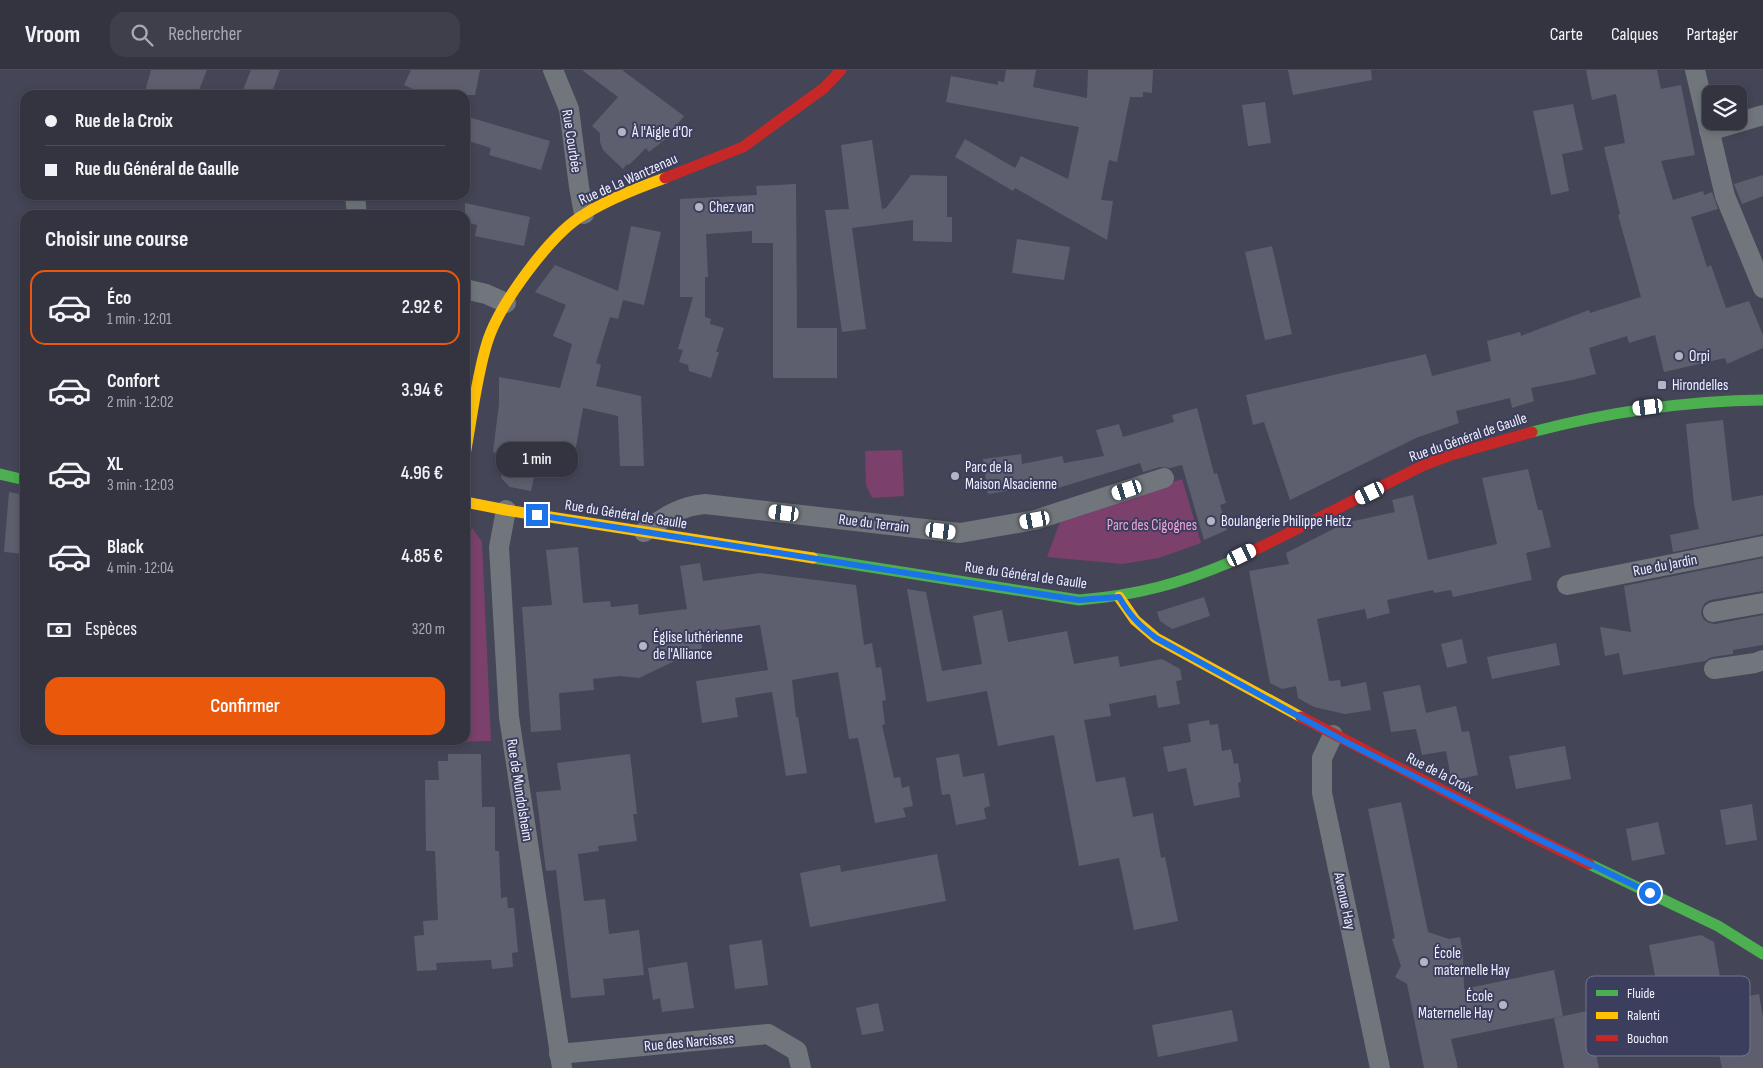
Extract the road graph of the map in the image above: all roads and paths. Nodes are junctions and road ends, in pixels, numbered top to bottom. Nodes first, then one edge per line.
1 (553, 70) edge
2 (841, 70) edge
3 (1694, 70) edge
4 (1763, 115) edge
5 (1709, 131) junction
6 (584, 214) junction
7 (1763, 288) edge
8 (470, 290) edge
9 (506, 303) junction
10 (1763, 400) edge
11 (470, 428) edge
12 (0, 474) edge
13 (1164, 478) dead end
14 (20, 479) edge
15 (470, 503) edge
16 (506, 510) junction
17 (644, 532) junction
18 (1763, 546) edge
19 (1567, 585) dead end
20 (1119, 597) junction
21 (1763, 603) edge
22 (1713, 612) dead end
23 (1763, 660) edge
24 (1714, 669) dead end
25 (1332, 735) junction
26 (1763, 954) edge
27 (560, 1061) edge
28 (801, 1068) edge
29 (1380, 1068) edge

1 - 6 street, Rue Courbée
2 - 6 main road, Rue de La Wantzenau
3 - 5 street
4 - 5 street
5 - 7 street
6 - 9 main road, Rue de La Wantzenau
8 - 9 street
9 - 11 main road, Rue de La Wantzenau
10 - 20 main road, Rue du Général de Gaulle
12 - 14 main road
13 - 17 street, Rue du Terrain
15 - 16 main road, Rue du Général de Gaulle
16 - 17 main road, Rue du Général de Gaulle
16 - 27 street, Rue de Mundolsheim
17 - 20 main road, Rue du Général de Gaulle
18 - 19 street, Rue du Jardin
20 - 25 main road, Rue de la Croix
21 - 22 street
23 - 24 street
25 - 26 main road, Rue de la Croix
25 - 29 street, Avenue Hay
27 - 28 street, Rue des Narcisses

